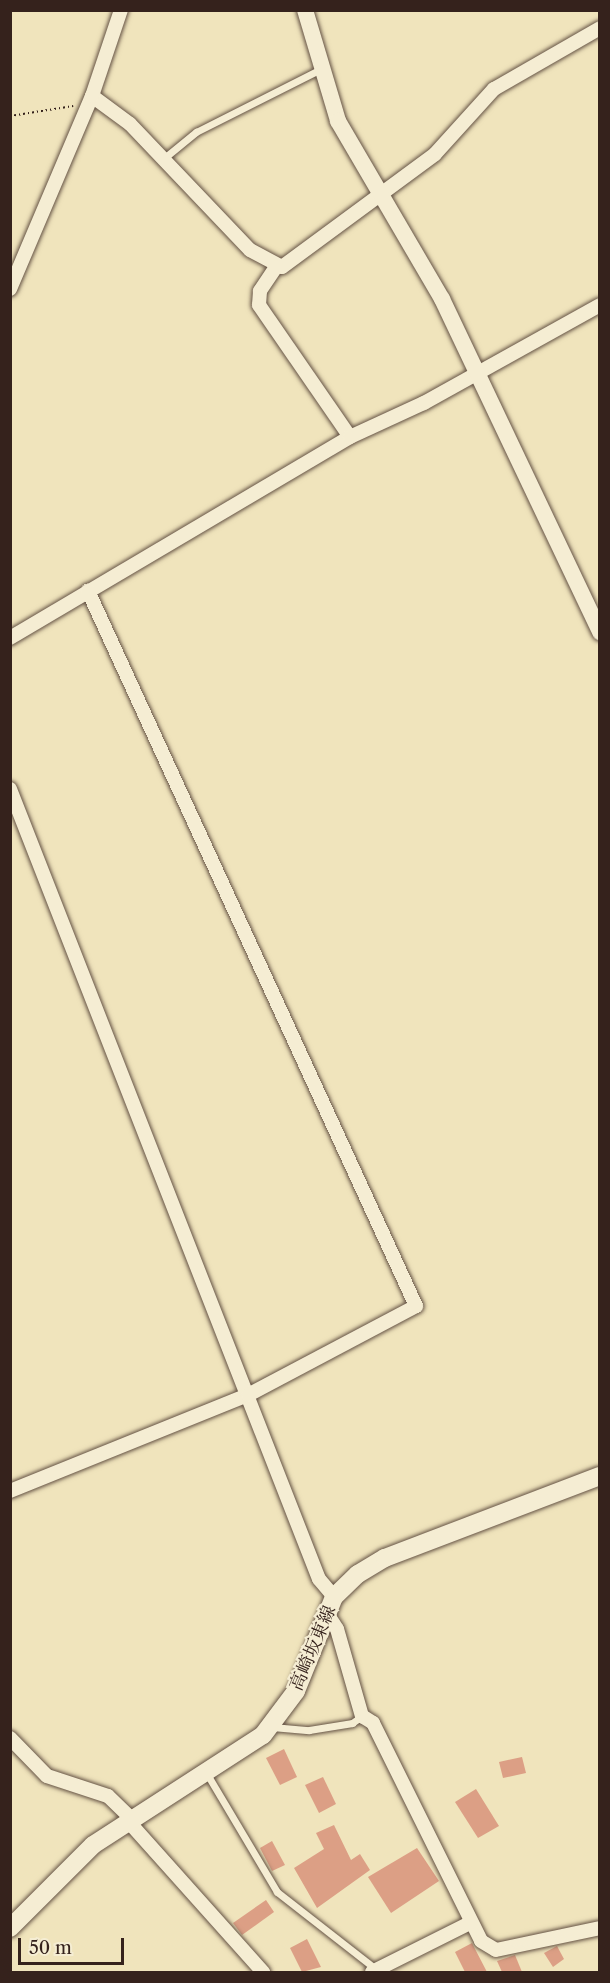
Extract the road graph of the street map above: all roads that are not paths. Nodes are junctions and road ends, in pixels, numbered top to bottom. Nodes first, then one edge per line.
1 (121, 10) edge
2 (305, 10) edge
3 (600, 28) edge
4 (319, 70) junction
5 (88, 100) junction
6 (163, 159) junction
7 (378, 194) junction
8 (276, 267) junction
9 (10, 290) edge
10 (600, 305) edge
11 (479, 374) junction
12 (350, 437) junction
13 (88, 591) junction
14 (600, 632) edge
15 (10, 638) edge
16 (10, 789) edge
17 (248, 1395) junction
18 (600, 1476) edge
19 (10, 1491) edge
20 (330, 1604) junction
21 (362, 1716) junction
22 (270, 1727) junction
23 (10, 1738) edge
24 (207, 1774) junction
25 (130, 1820) junction
26 (470, 1923) junction
27 (10, 1928) edge
28 (600, 1928) edge
29 (375, 1971) edge
30 (263, 1972) edge

1 - 5 street
2 - 4 street
3 - 7 street
4 - 6 lane
4 - 7 street
5 - 6 street
5 - 9 street
6 - 8 street
7 - 8 street
7 - 11 street
8 - 12 street
10 - 11 street
11 - 12 street
11 - 14 street
12 - 13 street
13 - 15 street
13 - 17 street
16 - 17 street
17 - 19 street
17 - 20 street
18 - 20 main road, 高崎坂東線
20 - 21 street
20 - 22 main road, 高崎坂東線
21 - 22 lane
21 - 26 street
22 - 24 main road, 高崎坂東線
23 - 25 street
24 - 25 main road, 高崎坂東線
24 - 29 lane
25 - 27 main road, 高崎坂東線
25 - 30 street
26 - 28 street
26 - 29 street

